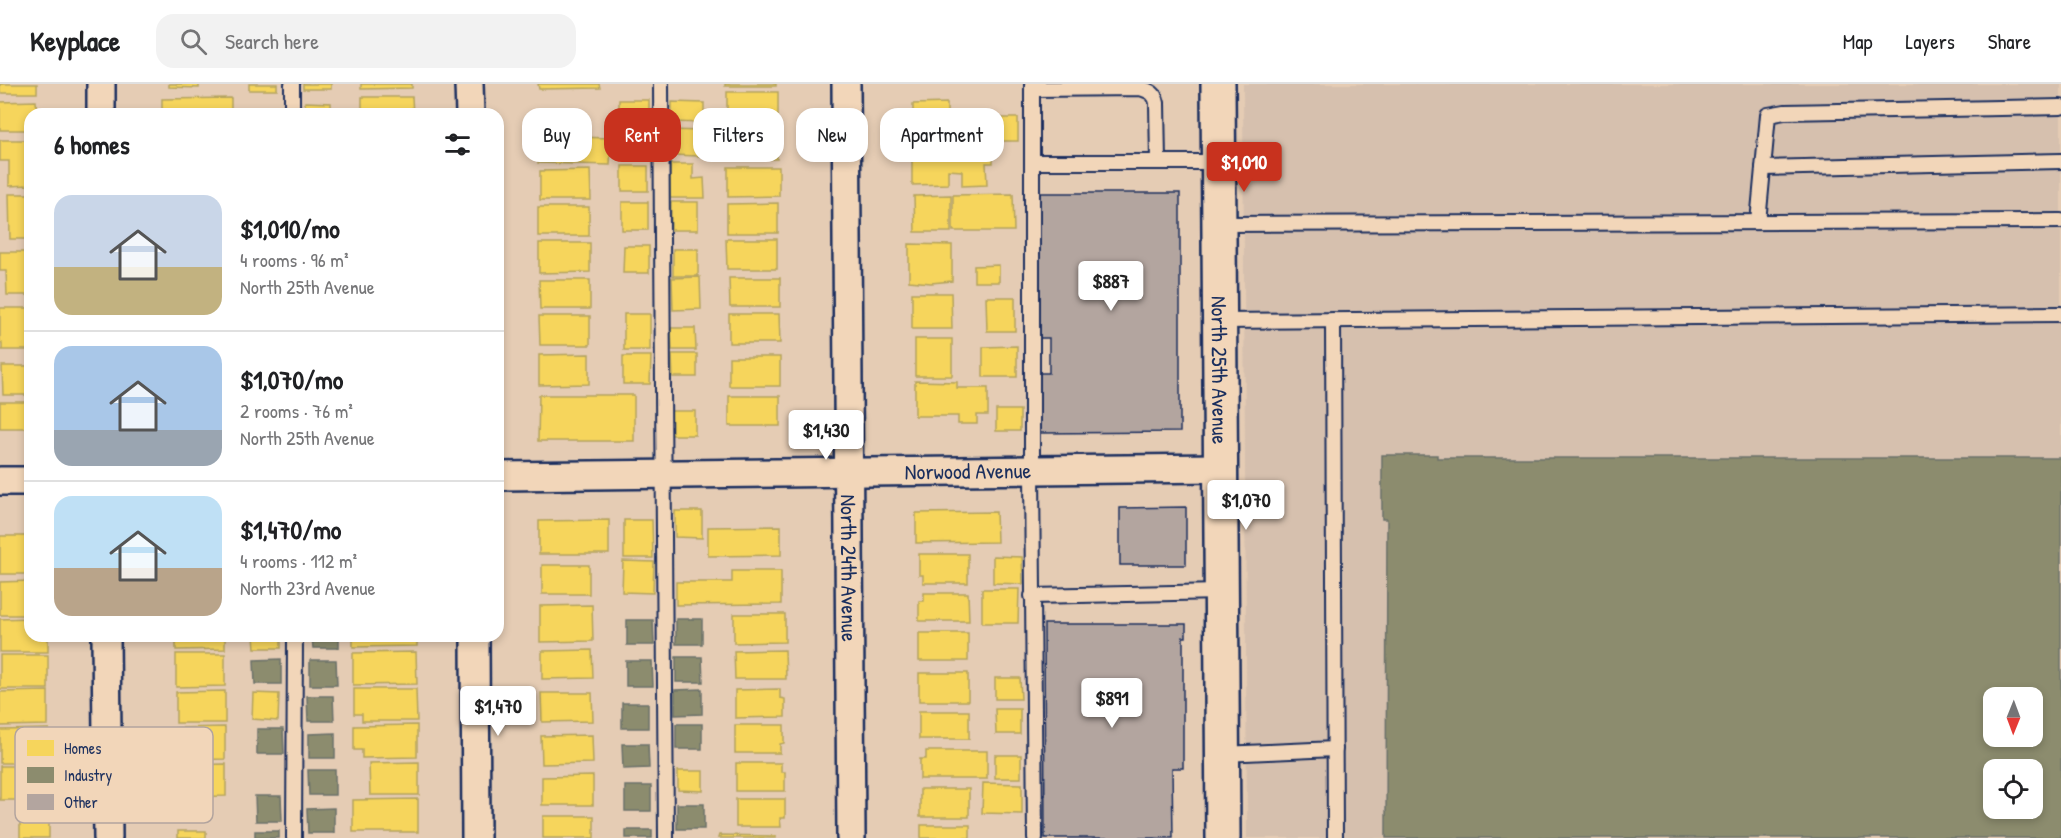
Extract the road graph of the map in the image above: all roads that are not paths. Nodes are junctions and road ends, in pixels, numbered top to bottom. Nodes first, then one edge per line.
1 (101, 84) edge
2 (292, 84) edge
3 (470, 84) edge
4 (661, 84) edge
5 (846, 84) edge
6 (1218, 84) edge
7 (1032, 86) edge
8 (2061, 107) edge
9 (101, 108) edge
10 (292, 108) edge
11 (470, 108) edge
12 (2061, 161) edge
13 (1032, 162) junction
14 (1158, 162) junction
15 (1218, 162) junction
16 (1763, 168) junction
17 (2061, 221) edge
18 (1758, 222) junction
19 (1219, 224) junction
20 (2061, 314) edge
21 (1333, 320) junction
22 (1219, 321) junction
23 (1220, 468) junction
24 (1032, 470) junction
25 (849, 472) junction
26 (664, 474) junction
27 (504, 476) edge
28 (0, 481) edge
29 (24, 481) edge
30 (1221, 592) junction
31 (1032, 596) junction
32 (106, 642) edge
33 (295, 642) edge
34 (475, 642) edge
35 (107, 727) edge
36 (1335, 749) junction
37 (1222, 754) junction
38 (108, 823) edge
39 (108, 838) edge
40 (294, 838) edge
41 (476, 838) edge
42 (666, 838) edge
43 (851, 838) edge
44 (1035, 838) edge
45 (1223, 838) edge
46 (1335, 838) edge

1 - 9 street
2 - 10 lane
3 - 11 street
4 - 26 lane
5 - 25 street, North 24th Avenue
6 - 15 main road, North 25th Avenue
7 - 13 lane
7 - 14 lane
8 - 16 lane
12 - 16 lane
13 - 14 lane
13 - 24 lane
14 - 15 lane
15 - 19 main road, North 25th Avenue
16 - 18 lane
17 - 18 lane
18 - 19 lane
19 - 22 main road, North 25th Avenue
20 - 21 lane
21 - 22 lane
21 - 36 lane
22 - 23 main road, North 25th Avenue
23 - 24 street, Norwood Avenue
23 - 30 main road, North 25th Avenue
24 - 25 street, Norwood Avenue
24 - 31 lane
25 - 26 street, Norwood Avenue
25 - 43 street, North 24th Avenue
26 - 27 street, Norwood Avenue
26 - 42 lane
28 - 29 street
30 - 31 lane
30 - 37 main road, North 25th Avenue
31 - 44 lane
32 - 35 street
33 - 40 lane
34 - 41 street
36 - 37 lane
36 - 46 lane
37 - 45 main road, North 25th Avenue
38 - 39 street

